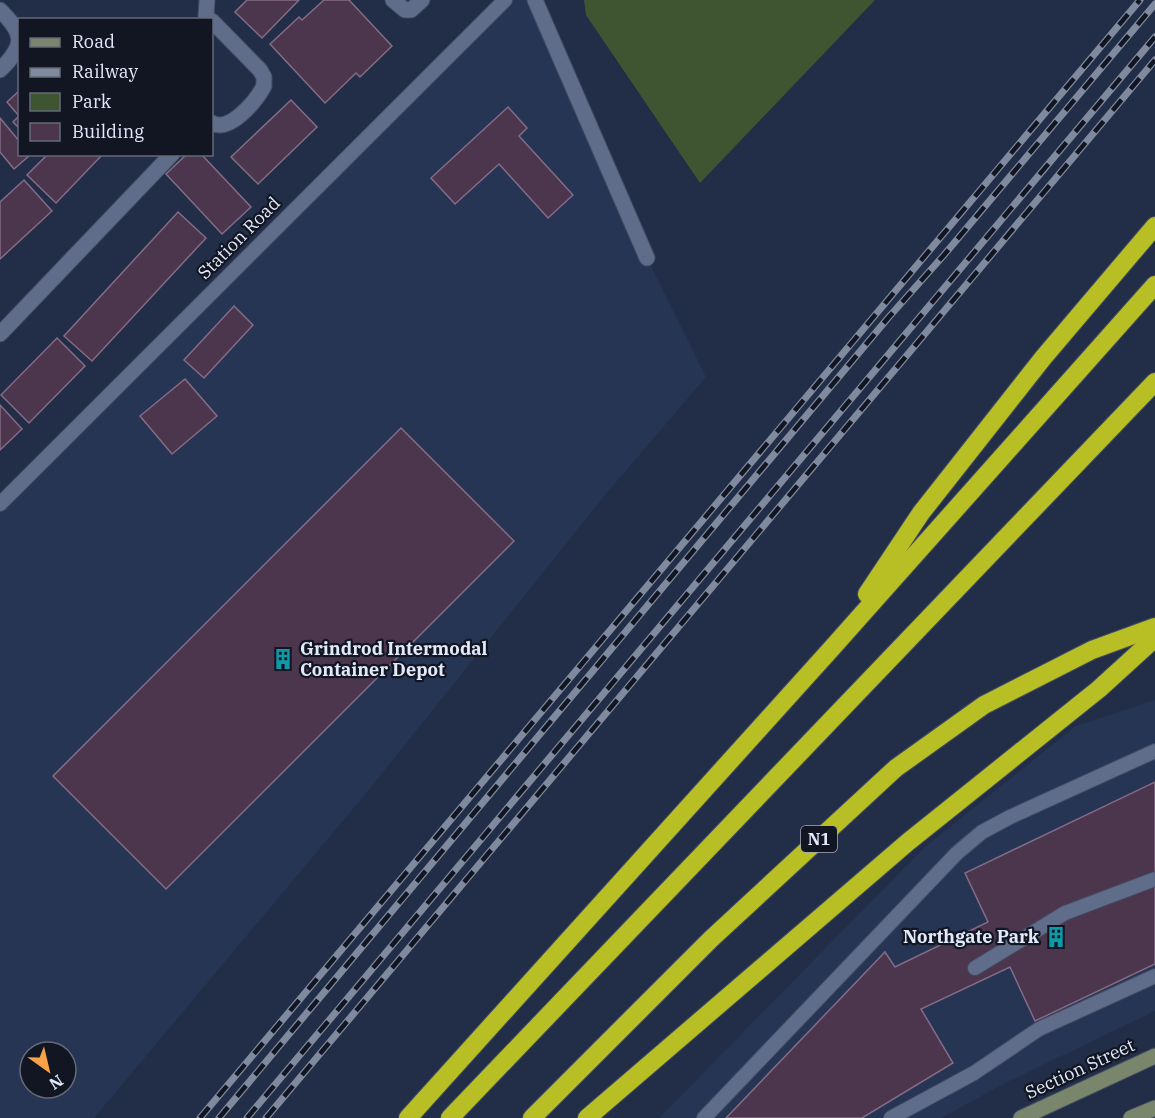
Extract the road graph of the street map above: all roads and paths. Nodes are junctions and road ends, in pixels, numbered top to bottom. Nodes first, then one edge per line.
1 (207, 0) edge
2 (393, 0) edge
3 (422, 0) edge
4 (505, 0) edge
5 (535, 0) edge
6 (0, 10) edge
7 (208, 18) edge
8 (213, 24) edge
9 (18, 32) edge
10 (18, 43) edge
11 (0, 70) edge
12 (213, 123) edge
13 (170, 156) edge
14 (1155, 226) edge
15 (647, 258) dead end
16 (1155, 285) edge
17 (0, 334) edge
18 (1155, 382) edge
19 (0, 504) edge
20 (1155, 627) edge
21 (1155, 638) edge
22 (832, 648) junction
23 (1155, 751) edge
24 (1155, 879) edge
25 (975, 968) dead end
26 (1155, 976) edge
27 (1155, 1056) edge
28 (1155, 1108) edge
29 (408, 1118) edge
30 (450, 1118) edge
31 (532, 1118) edge
32 (588, 1118) edge
33 (704, 1118) edge
34 (891, 1118) edge
35 (1021, 1118) edge
36 (1131, 1118) edge

1 - 7 street
2 - 3 street
4 - 19 lane, Station Road
5 - 15 street
6 - 9 street
8 - 12 street
10 - 11 street
13 - 17 street
14 - 22 highway
16 - 22 highway
18 - 30 highway
20 - 31 highway, N1
21 - 32 highway
22 - 29 highway
23 - 33 lane
24 - 25 lane
26 - 34 lane
27 - 35 street, Section Street
28 - 36 street

